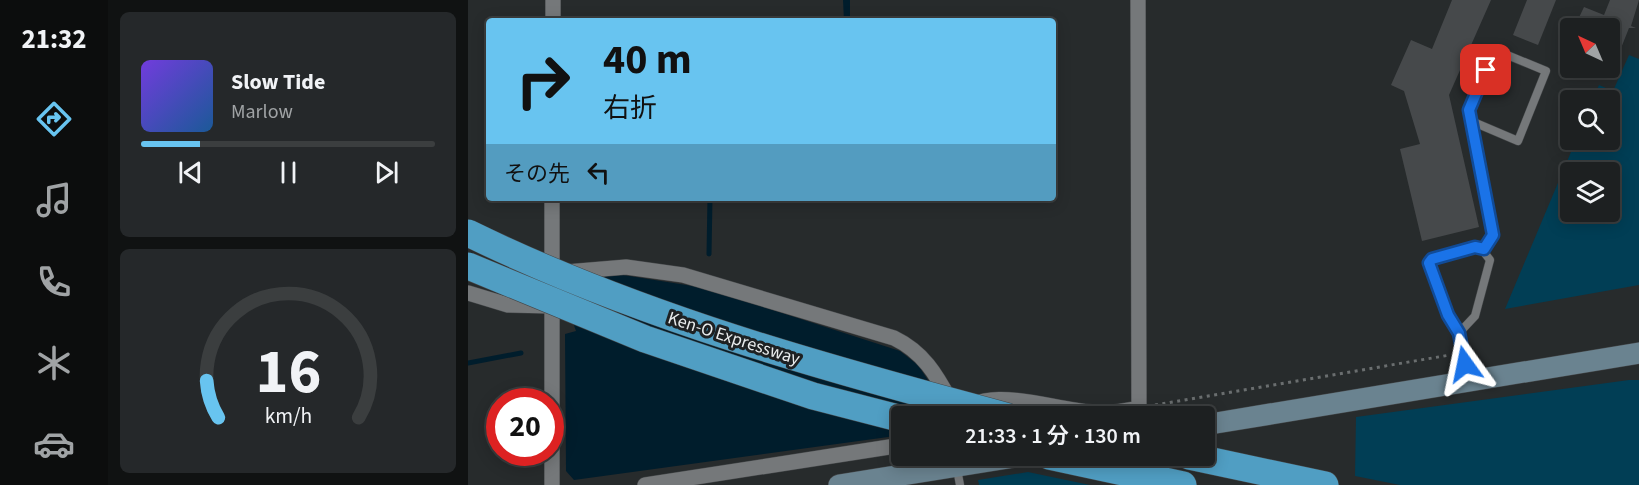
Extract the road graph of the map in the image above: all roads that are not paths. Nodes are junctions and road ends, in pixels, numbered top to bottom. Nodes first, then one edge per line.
1 (553, 0) edge
2 (1138, 0) edge
3 (553, 18) edge
4 (1471, 121) junction
5 (552, 201) edge
6 (468, 233) edge
7 (1484, 249) junction
8 (468, 266) edge
9 (552, 273) junction
10 (468, 293) edge
11 (552, 306) junction
12 (1459, 333) junction
13 (1639, 353) edge
14 (1469, 382) junction
15 (950, 406) edge
16 (967, 406) edge
17 (971, 406) edge
18 (1048, 406) edge
19 (1139, 406) edge
20 (891, 416) edge
21 (1215, 423) edge
22 (891, 447) edge
23 (1215, 462) edge
24 (990, 466) edge
25 (1095, 466) edge
26 (958, 476) edge
27 (552, 485) edge
28 (645, 485) edge
29 (839, 485) edge
30 (1183, 485) edge
31 (1325, 485) edge

1 - 3 street
2 - 19 street
4 - 4 lane
4 - 7 lane
5 - 9 street
6 - 16 highway, Ken-O Expressway, bridge
7 - 12 lane
7 - 12 lane
8 - 20 highway, Ken-O Expressway, bridge
9 - 11 street
9 - 15 street
10 - 11 street
11 - 27 street
12 - 14 lane
13 - 14 main road
14 - 21 main road
17 - 18 street
22 - 28 street
23 - 31 highway
24 - 26 main road
25 - 30 highway
26 - 29 main road

